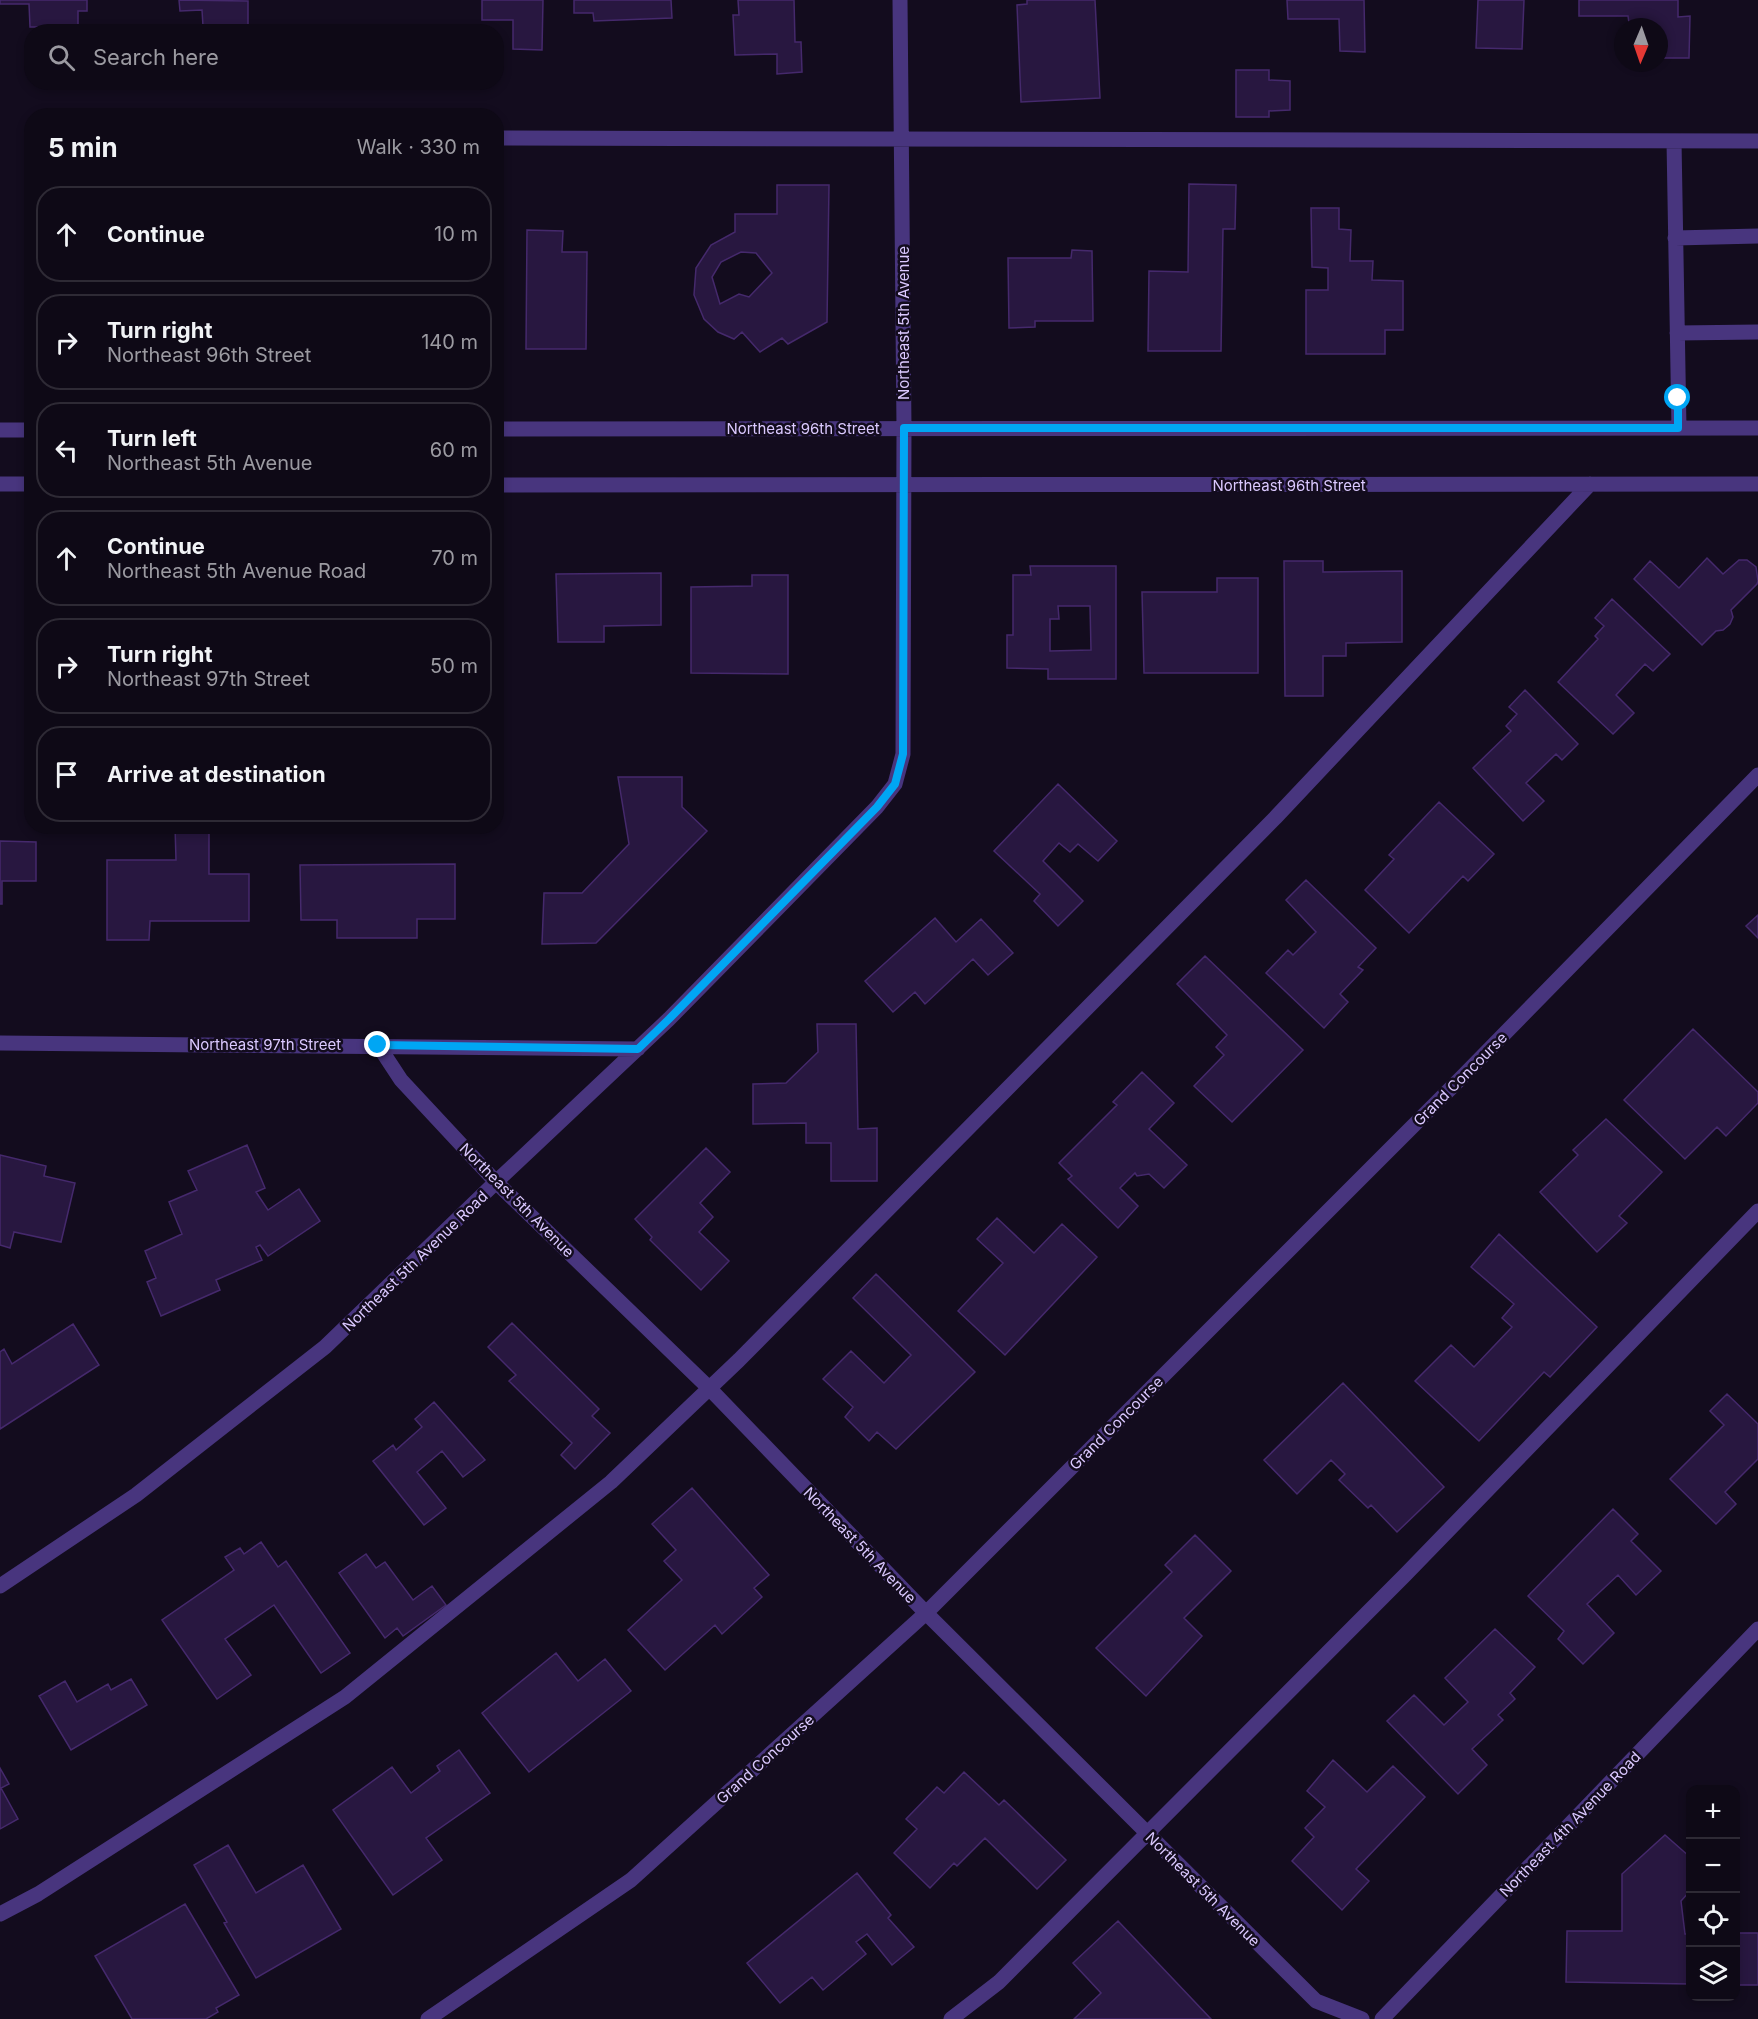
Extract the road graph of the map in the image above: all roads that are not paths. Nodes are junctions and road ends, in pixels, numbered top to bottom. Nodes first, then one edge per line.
1 (900, 0) edge
2 (504, 138) edge
3 (901, 139) junction
4 (1674, 141) junction
5 (1758, 141) edge
6 (1758, 236) edge
7 (1675, 238) junction
8 (1758, 332) edge
9 (1677, 333) junction
10 (904, 428) junction
11 (1678, 428) junction
12 (1758, 428) edge
13 (504, 429) edge
14 (0, 430) edge
15 (24, 430) edge
16 (0, 484) edge
17 (24, 484) edge
18 (1590, 484) junction
19 (1758, 484) edge
20 (504, 485) edge
21 (904, 486) junction
22 (903, 754) joint
23 (1758, 774) edge
24 (0, 1042) edge
25 (378, 1045) junction
26 (638, 1049) junction
27 (496, 1182) junction
28 (1758, 1211) edge
29 (710, 1389) junction
30 (0, 1586) edge
31 (926, 1613) junction
32 (1758, 1629) edge
33 (1146, 1833) junction
34 (0, 1914) edge
35 (428, 2019) edge
36 (951, 2019) edge
37 (1362, 2019) edge
38 (1382, 2019) edge

1 - 3 street, Northeast 5th Avenue
2 - 3 street
3 - 4 street
3 - 10 street, Northeast 5th Avenue
4 - 5 street
4 - 7 street
6 - 7 street
7 - 9 street
8 - 9 street
9 - 11 street
10 - 11 street, Northeast 96th Street
10 - 13 street, Northeast 96th Street
10 - 21 street, Northeast 5th Avenue
11 - 12 street, Northeast 96th Street
14 - 15 street
16 - 17 street
18 - 19 street, Northeast 96th Street
18 - 21 street, Northeast 96th Street
18 - 29 street
20 - 21 street, Northeast 96th Street
21 - 22 street, Northeast 5th Avenue
22 - 26 street, Northeast 5th Avenue Road
23 - 31 street, Grand Concourse
24 - 25 street, Northeast 97th Street
25 - 26 street, Northeast 97th Street
25 - 27 street, Northeast 5th Avenue
26 - 27 street, Northeast 5th Avenue Road
27 - 29 street, Northeast 5th Avenue
27 - 30 street, Northeast 5th Avenue Road
28 - 33 street
29 - 31 street, Northeast 5th Avenue
29 - 34 street
31 - 33 street, Northeast 5th Avenue
31 - 35 street, Grand Concourse
32 - 38 street, Northeast 4th Avenue Road
33 - 36 street
33 - 37 street, Northeast 5th Avenue

